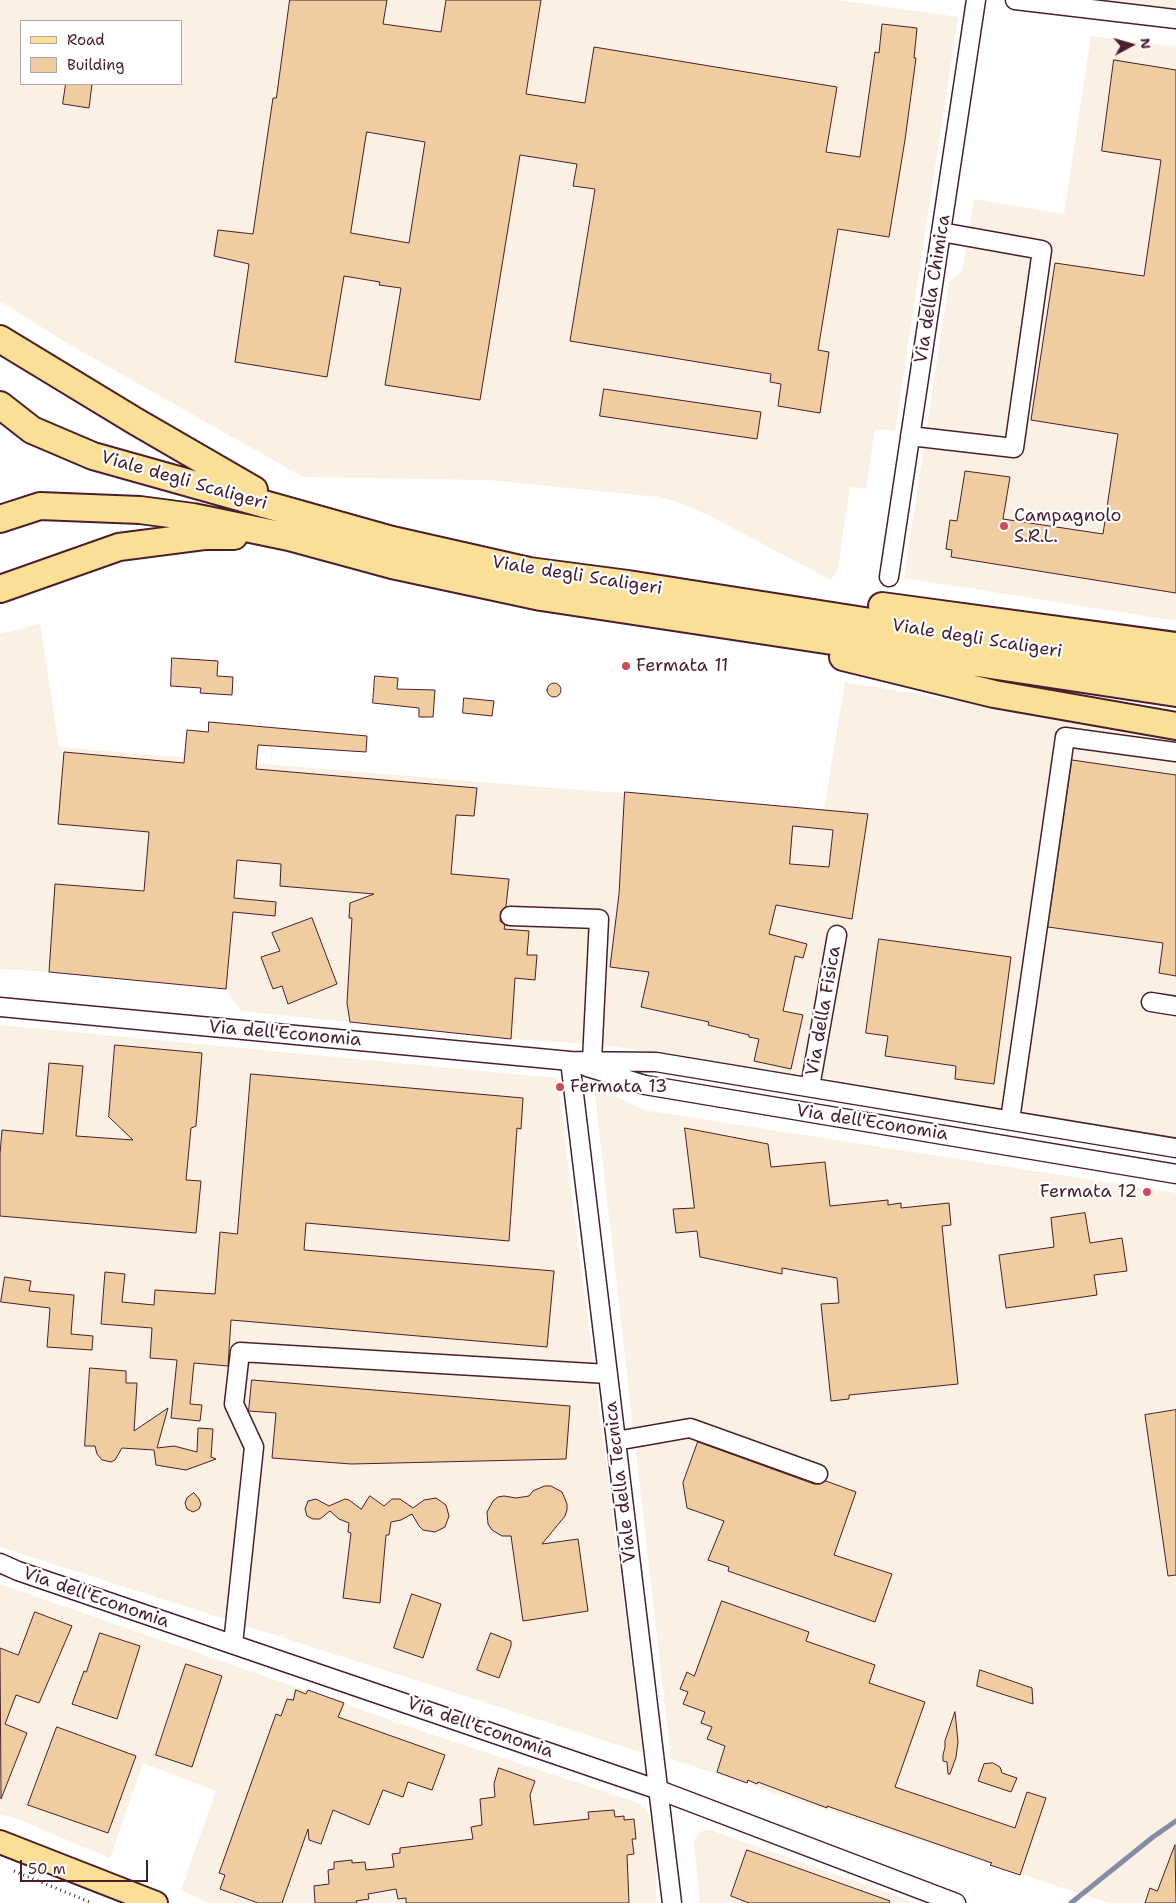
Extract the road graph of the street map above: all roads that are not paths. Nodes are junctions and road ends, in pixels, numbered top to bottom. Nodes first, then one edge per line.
1 (976, 0) edge
2 (1015, 0) edge
3 (1176, 19) edge
4 (941, 232) junction
5 (0, 338) edge
6 (0, 405) edge
7 (910, 436) junction
8 (292, 511) junction
9 (0, 519) edge
10 (289, 537) junction
11 (889, 577) dead end
12 (628, 584) junction
13 (0, 589) edge
14 (682, 617) junction
15 (1176, 646) edge
16 (1109, 670) junction
17 (1176, 670) edge
18 (1176, 693) edge
19 (1176, 726) edge
20 (1176, 752) edge
21 (510, 916) dead end
22 (837, 935) dead end
23 (1151, 1002) dead end
24 (1176, 1006) edge
25 (0, 1007) edge
26 (570, 1061) junction
27 (592, 1061) junction
28 (810, 1087) junction
29 (1010, 1120) junction
30 (1176, 1148) edge
31 (1176, 1174) edge
32 (608, 1374) junction
33 (616, 1441) junction
34 (818, 1474) dead end
35 (0, 1563) edge
36 (233, 1644) junction
37 (659, 1790) junction
38 (0, 1842) edge
39 (156, 1903) edge
40 (672, 1903) edge
41 (956, 1903) edge

1 - 4 street, Via della Chimica
2 - 3 street
4 - 7 street, Via della Chimica
4 - 7 street
5 - 8 highway
6 - 8 highway, Viale degli Scaligeri
7 - 11 street, Via della Chimica
8 - 12 highway, Viale degli Scaligeri
9 - 10 highway, Viale degli Scaligeri
10 - 13 highway
10 - 14 highway, Viale degli Scaligeri
12 - 15 highway
12 - 16 highway, Viale degli Scaligeri
14 - 16 highway, Viale degli Scaligeri
14 - 19 highway
16 - 17 highway, Viale degli Scaligeri
16 - 18 highway, Viale degli Scaligeri
20 - 29 street
21 - 27 street
22 - 28 street, Via della Fisica
23 - 24 street
25 - 26 street, Via dell'Economia
26 - 27 street, Via dell'Economia
26 - 31 street, Via dell'Economia
26 - 32 street, Viale della Tecnica
27 - 28 street, Via dell'Economia
28 - 29 street, Via dell'Economia
29 - 30 street, Via dell'Economia
32 - 33 street, Viale della Tecnica
32 - 36 street
33 - 34 street
33 - 37 street, Viale della Tecnica
35 - 36 street, Via dell'Economia
36 - 37 street, Via dell'Economia
37 - 40 street, Viale della Tecnica
37 - 41 street, Via dell'Economia
38 - 39 main road

